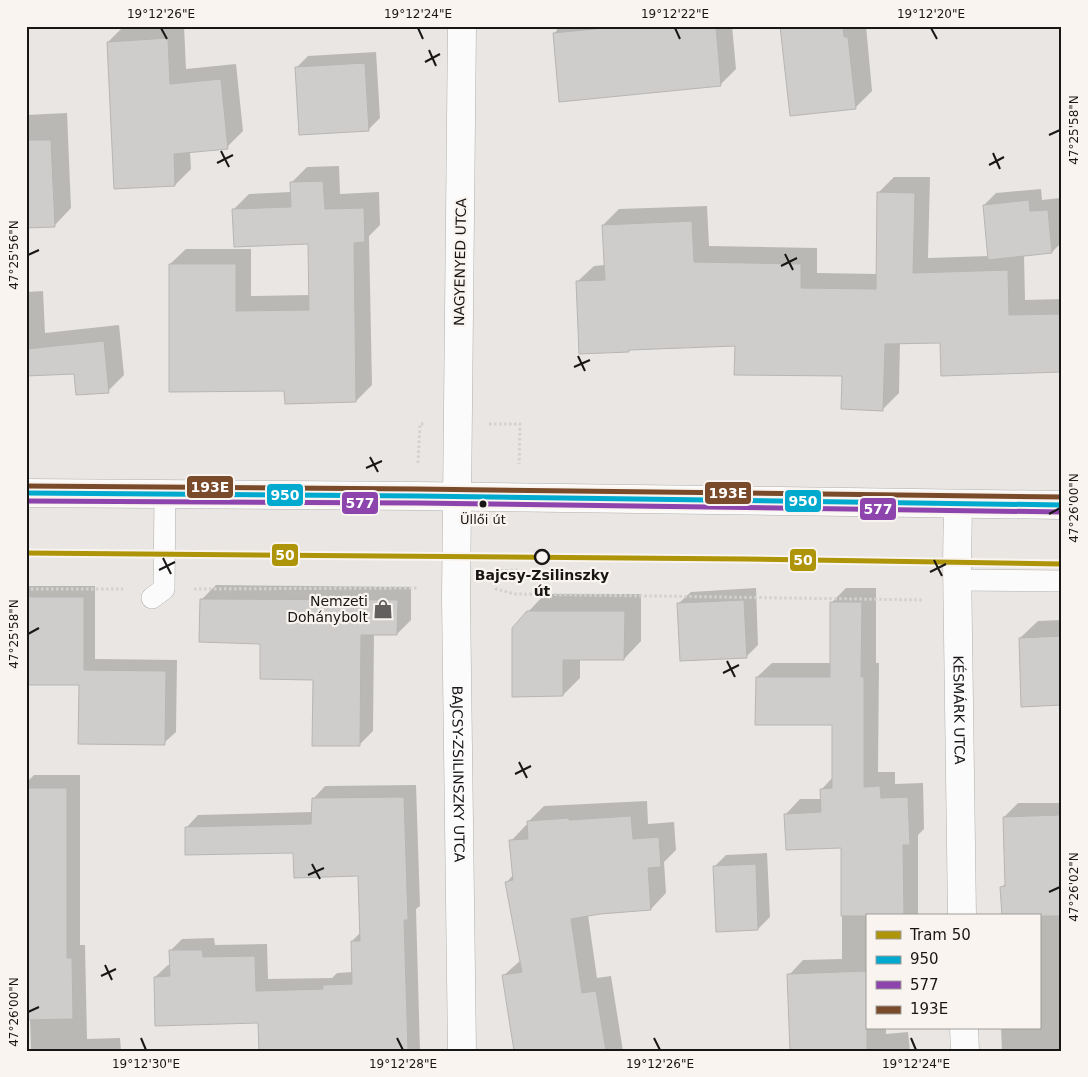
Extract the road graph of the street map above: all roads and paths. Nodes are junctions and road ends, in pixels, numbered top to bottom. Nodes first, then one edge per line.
1 (462, 26) edge
2 (26, 493) edge
3 (165, 494) junction
4 (457, 497) junction
5 (958, 504) junction
6 (1062, 505) edge
7 (518, 570) dead end
8 (1062, 581) edge
9 (418, 588) dead end
10 (26, 589) edge
11 (957, 591) junction
12 (163, 595) junction
13 (962, 914) edge
14 (964, 1030) edge
15 (462, 1051) edge
16 (964, 1051) edge

1 - 4 street, NAGYENYED UTCA
2 - 3 street
3 - 4 street
3 - 12 lane
4 - 5 street
4 - 15 street, BAJCSY-ZSILINSZKY UTCA
5 - 6 street
5 - 11 street, KÉSMÁRK UTCA
7 - 11 path
8 - 11 lane
9 - 12 path
10 - 12 path
11 - 13 street, KÉSMÁRK UTCA
14 - 16 street

